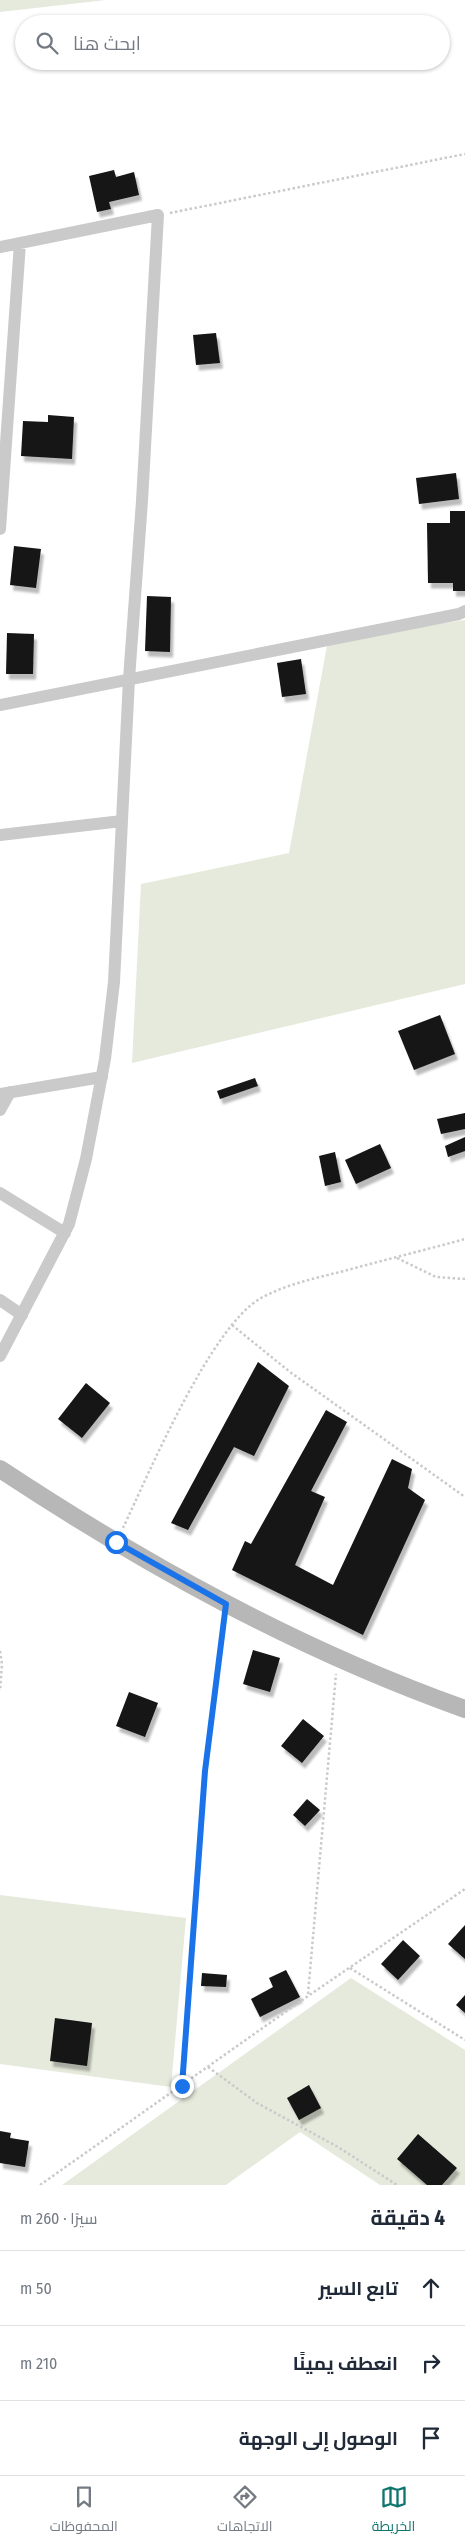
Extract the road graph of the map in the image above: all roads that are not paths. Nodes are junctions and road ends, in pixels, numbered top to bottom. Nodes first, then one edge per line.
1 (20, 243) junction
2 (0, 247) edge
3 (0, 529) edge
4 (465, 611) edge
5 (128, 679) junction
6 (0, 705) edge
7 (122, 821) junction
8 (0, 835) edge
9 (102, 1076) junction
10 (5, 1093) edge
11 (0, 1110) edge
12 (0, 1193) edge
13 (65, 1233) junction
14 (0, 1300) edge
15 (22, 1315) junction
16 (0, 1356) edge
17 (0, 1470) edge
18 (465, 1709) edge

1 - 2 street
1 - 3 street
1 - 5 street
4 - 5 street
5 - 6 street
5 - 7 street
7 - 8 street
7 - 9 street
9 - 10 street
9 - 13 street
10 - 11 street
12 - 13 street
13 - 15 street
14 - 15 street
15 - 16 street
17 - 18 main road

